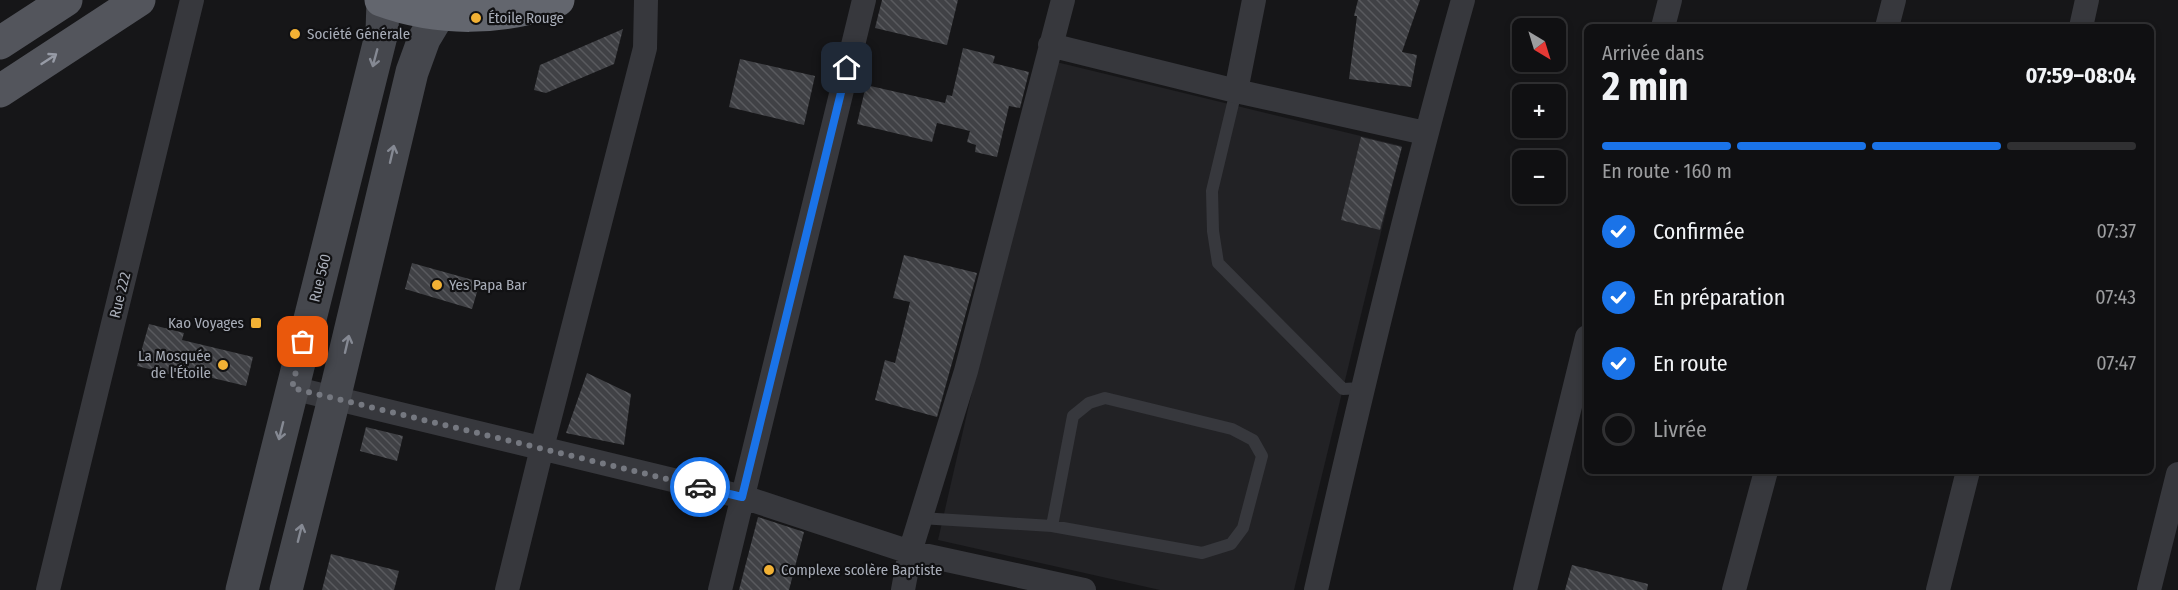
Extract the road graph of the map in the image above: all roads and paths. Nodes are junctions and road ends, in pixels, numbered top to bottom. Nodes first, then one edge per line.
1 (66, 0) edge
2 (139, 0) edge
3 (192, 0) edge
4 (382, 0) edge
5 (558, 0) edge
6 (646, 0) edge
7 (864, 0) edge
8 (1063, 0) edge
9 (1254, 0) edge
10 (1463, 0) edge
11 (1670, 0) edge
12 (1894, 0) edge
13 (2087, 0) edge
14 (439, 14) junction
15 (1664, 24) edge
16 (1888, 24) edge
17 (2081, 24) edge
18 (0, 44) edge
19 (1050, 45) junction
20 (0, 91) edge
21 (1236, 91) junction
22 (1425, 133) junction
23 (1584, 350) edge
24 (1362, 387) junction
25 (292, 388) junction
26 (334, 399) junction
27 (542, 448) junction
28 (1765, 474) edge
29 (1967, 474) edge
30 (2178, 474) edge
31 (742, 497) junction
32 (920, 518) junction
33 (1052, 526) junction
34 (910, 552) junction
35 (48, 590) edge
36 (242, 590) edge
37 (286, 590) edge
38 (507, 590) edge
39 (720, 590) edge
40 (903, 590) edge
41 (1084, 590) edge
42 (1316, 590) edge
43 (1525, 590) edge
44 (1734, 590) edge
45 (1938, 590) edge
46 (2149, 590) edge

1 - 18 main road
20 -> 2 main road
3 - 35 street, Rue 222
4 - 14 highway
4 -> 25 main road, Rue 560
5 - 14 highway
6 - 27 street
7 - 31 street
8 - 19 street
9 - 21 street
10 - 22 street
11 - 15 street
12 - 16 street
13 - 17 street
26 -> 14 main road
19 - 21 street
19 - 32 street
21 - 22 street
21 - 24 lane
22 - 24 street
23 - 43 street
24 - 42 street
25 - 26 street
25 -> 36 main road, Rue 560
26 - 27 street
37 -> 26 main road
27 - 31 street
27 - 38 street
28 - 44 street
29 - 45 street
30 - 46 street
31 - 34 street
31 - 39 street
32 - 33 lane
32 - 34 street
33 - 33 lane
34 - 40 street
34 - 41 street

